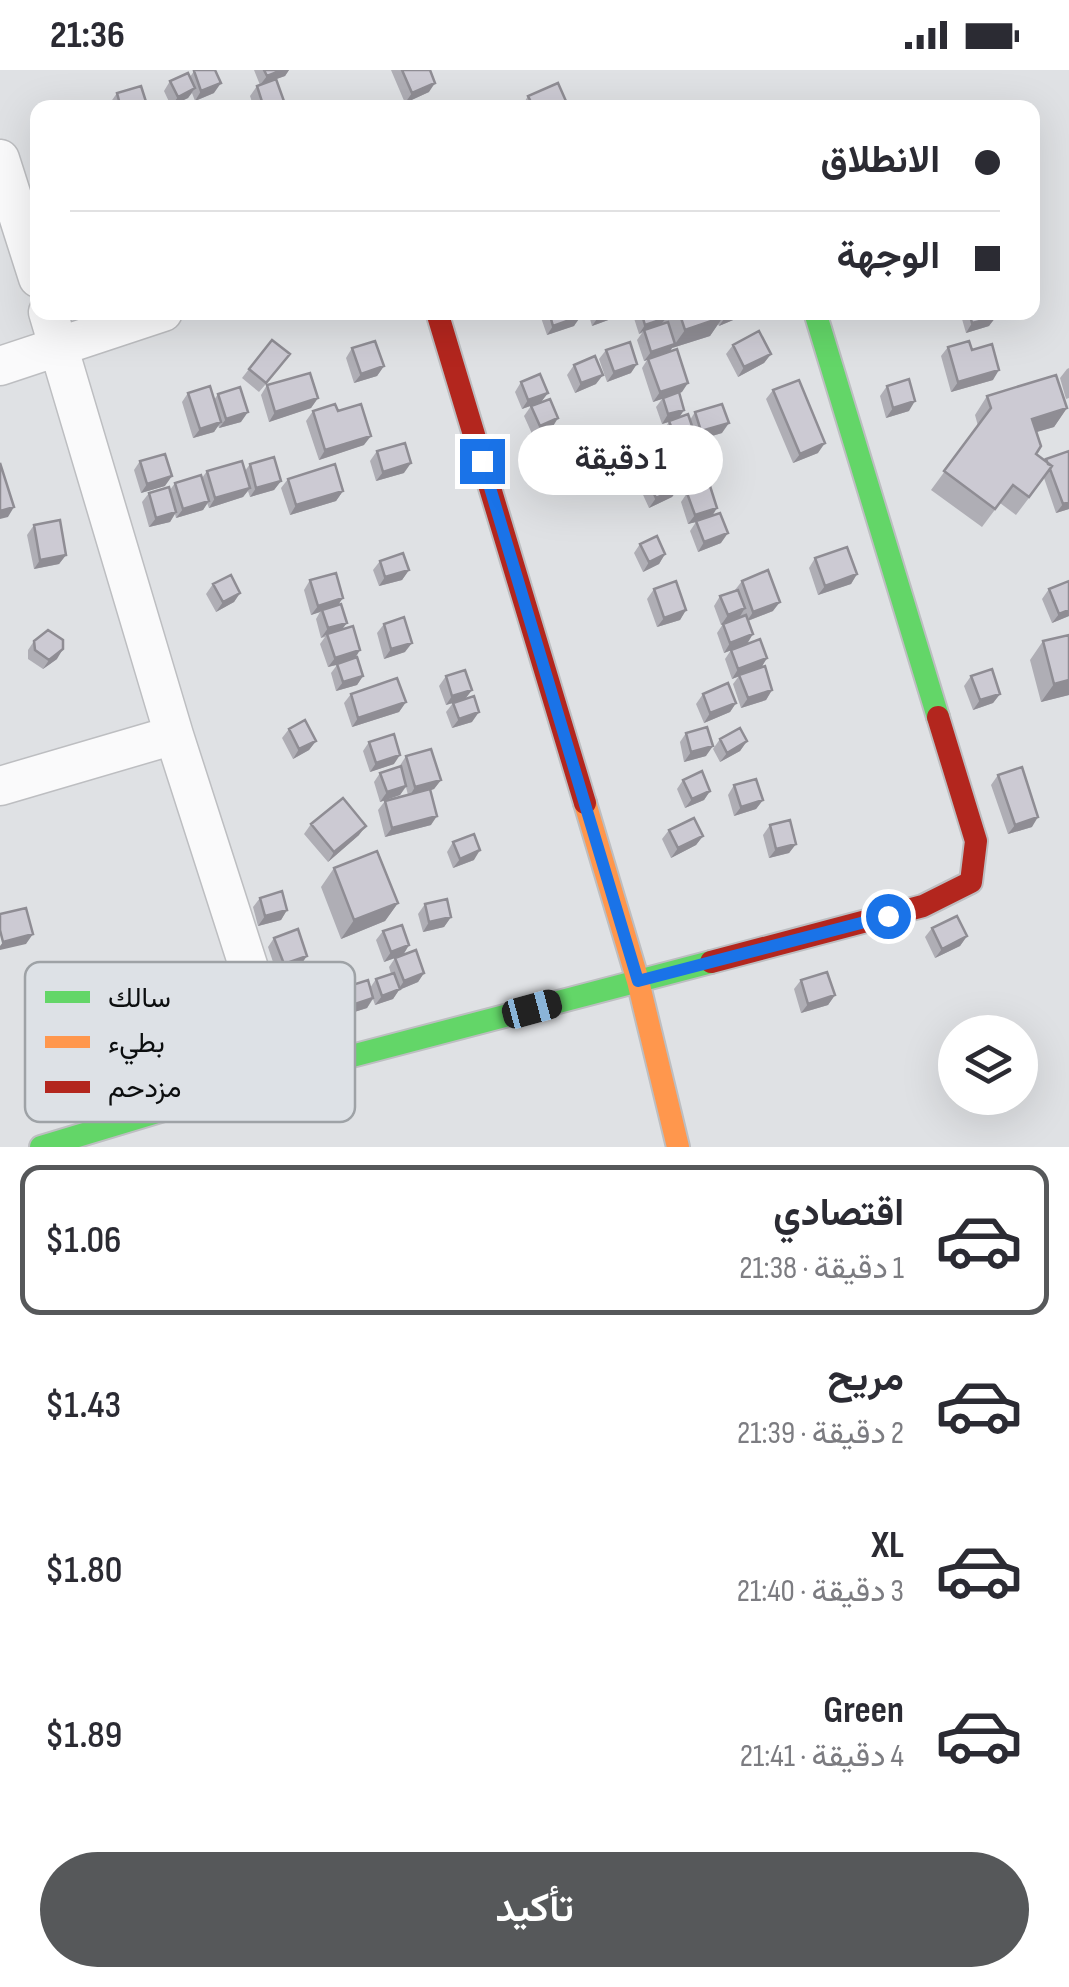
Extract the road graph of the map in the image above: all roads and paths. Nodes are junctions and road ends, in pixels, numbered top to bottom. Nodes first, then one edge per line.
1 (0, 159) edge
2 (30, 253) edge
3 (115, 320) edge
4 (439, 320) edge
5 (816, 320) edge
6 (54, 330) edge
7 (0, 366) edge
8 (174, 736) junction
9 (0, 786) edge
10 (247, 962) edge
11 (638, 981) junction
12 (355, 1055) edge
13 (124, 1122) edge
14 (41, 1147) edge
15 (678, 1147) edge

1 - 2 street
3 - 6 street
4 - 11 street
5 - 11 street
6 - 7 street
6 - 8 street
8 - 9 street
8 - 10 street
11 - 12 street
11 - 15 street
13 - 14 street

